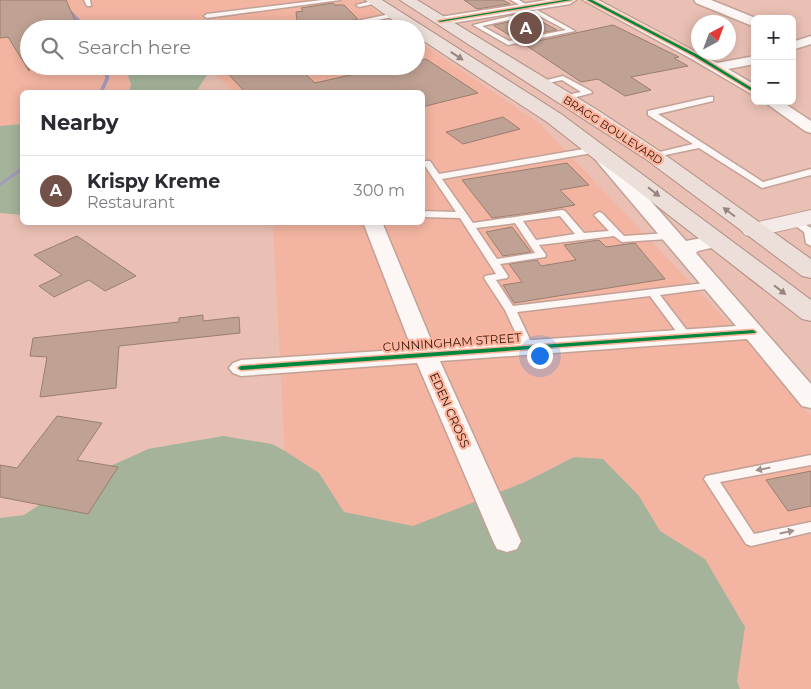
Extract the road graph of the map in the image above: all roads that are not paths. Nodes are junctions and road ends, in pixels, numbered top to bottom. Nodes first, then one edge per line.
1 (332, 0) edge
2 (353, 0) edge
3 (407, 0) edge
4 (514, 0) edge
5 (570, 0) edge
6 (589, 0) edge
7 (700, 0) edge
8 (368, 4) edge
9 (531, 9) junction
10 (395, 15) junction
11 (207, 16) dead end
12 (495, 16) junction
13 (369, 20) edge
14 (402, 20) edge
15 (751, 20) edge
16 (440, 22) junction
17 (425, 35) edge
18 (472, 35) junction
19 (500, 38) junction
20 (751, 61) edge
21 (716, 67) junction
22 (751, 89) edge
23 (710, 99) dead end
24 (776, 105) edge
25 (811, 128) edge
26 (700, 144) junction
27 (597, 152) junction
28 (654, 156) junction
29 (425, 164) edge
30 (811, 172) edge
31 (799, 175) junction
32 (436, 177) junction
33 (811, 184) edge
34 (425, 214) edge
35 (464, 214) junction
36 (599, 215) dead end
37 (517, 219) junction
38 (373, 225) edge
39 (806, 225) edge
40 (471, 226) junction
41 (753, 230) junction
42 (617, 233) junction
43 (582, 236) junction
44 (668, 236) junction
45 (717, 241) junction
46 (811, 242) edge
47 (533, 243) junction
48 (686, 254) junction
49 (494, 262) junction
50 (811, 272) edge
51 (713, 285) junction
52 (653, 292) junction
53 (510, 310) junction
54 (811, 313) edge
55 (753, 332) junction
56 (686, 337) junction
57 (528, 348) junction
58 (426, 356) junction
59 (241, 368) dead end
60 (811, 400) edge
61 (811, 460) edge
62 (811, 527) edge
63 (507, 541) dead end

1 - 11 lane
2 - 8 lane
3 - 16 main road, BRAGG BOULEVARD
4 - 9 lane
5 - 9 street
6 - 21 street
7 - 15 street
8 - 10 main road, BRAGG BOULEVARD
9 - 12 street
9 - 19 lane
10 - 13 lane
10 - 14 main road, BRAGG BOULEVARD
12 - 16 street
12 - 18 lane
16 - 18 main road, BRAGG BOULEVARD
17 -> 27 main road, BRAGG BOULEVARD
18 - 19 lane
18 - 19 lane
18 - 28 main road, BRAGG BOULEVARD
20 - 21 street
21 - 22 street
23 - 26 lane
24 - 25 street
26 - 28 lane
26 - 31 lane
27 - 32 lane
27 - 44 street
27 -> 45 main road, BRAGG BOULEVARD
41 -> 28 main road, BRAGG BOULEVARD
29 - 32 lane
30 - 31 lane
31 - 33 lane
32 - 35 lane
34 - 35 lane
35 - 40 lane
36 - 42 lane
37 - 40 lane
37 - 43 lane
37 - 47 lane
38 - 58 street, EDEN CROSS
39 - 41 street
39 - 46 lane
40 - 49 lane
41 - 50 main road, BRAGG BOULEVARD
42 - 43 lane
42 - 44 lane
43 - 47 lane
44 - 48 street
45 - 48 street
45 -> 54 main road, BRAGG BOULEVARD
47 - 49 lane
48 - 51 street
49 - 53 lane
51 - 52 lane
51 - 55 street
52 - 53 lane
52 - 56 lane
53 - 57 lane
55 - 56 street, CUNNINGHAM STREET
55 - 60 street
56 - 57 street, CUNNINGHAM STREET
57 - 58 street, CUNNINGHAM STREET
58 - 59 street, CUNNINGHAM STREET
58 - 63 street, EDEN CROSS
61 -> 62 lane

